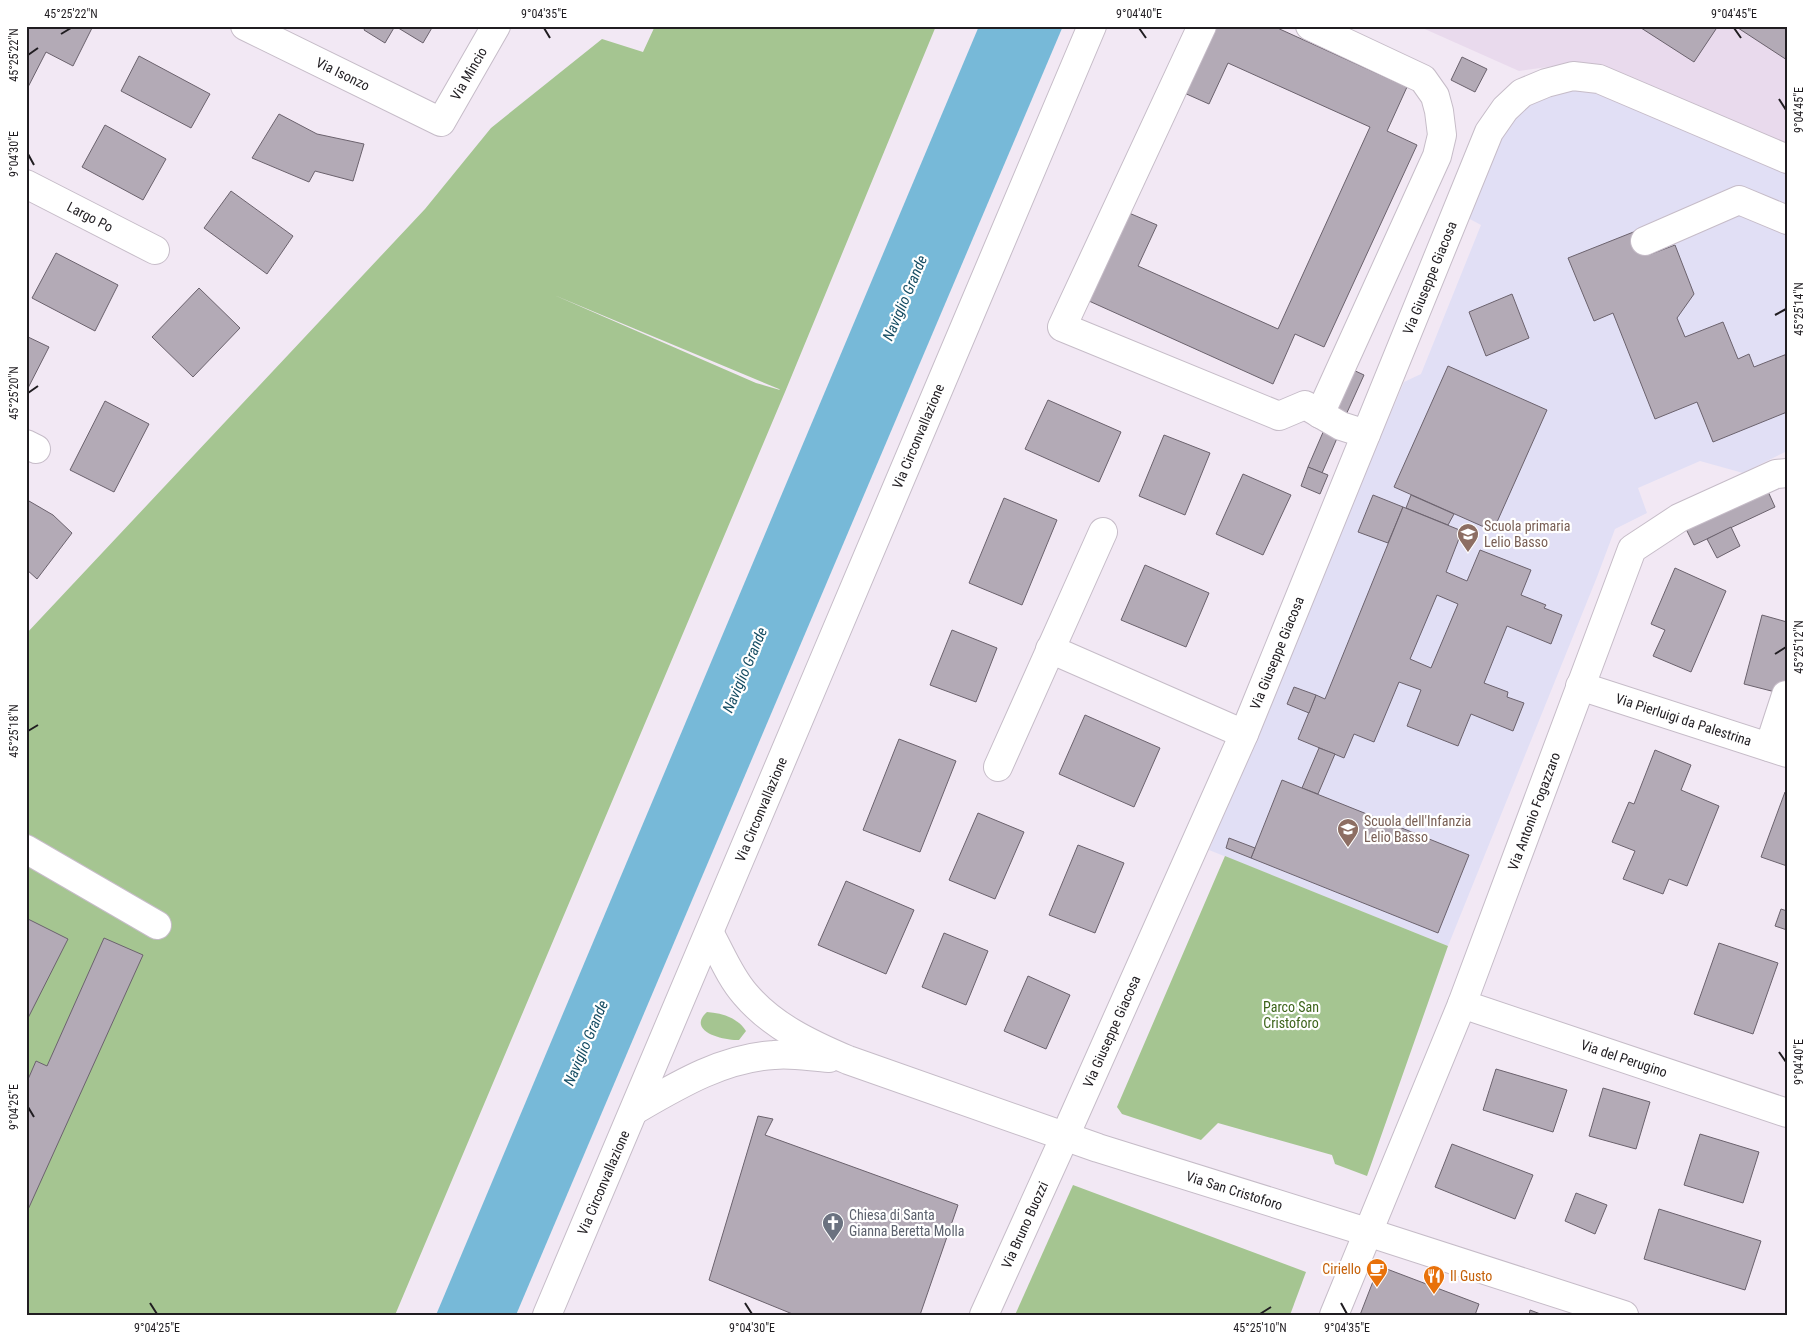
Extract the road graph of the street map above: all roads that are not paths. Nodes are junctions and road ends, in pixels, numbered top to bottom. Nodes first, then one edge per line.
1 (245, 26) edge
2 (496, 26) edge
3 (1092, 26) edge
4 (1202, 26) edge
5 (1310, 26) edge
6 (441, 122) joint
7 (1787, 159) edge
8 (26, 184) edge
9 (1787, 220) edge
10 (1645, 241) dead end
11 (155, 250) dead end
12 (1320, 414) junction
13 (1366, 434) junction
14 (1787, 473) edge
15 (1103, 532) dead end
16 (1050, 649) junction
17 (1580, 686) junction
18 (1786, 695) edge
19 (1244, 734) junction
20 (1778, 750) edge
21 (998, 767) dead end
22 (26, 849) edge
23 (157, 925) dead end
24 (710, 934) junction
25 (1462, 1004) junction
26 (848, 1060) junction
27 (635, 1110) junction
28 (1787, 1113) edge
29 (1065, 1136) junction
30 (1367, 1232) junction
31 (547, 1315) edge
32 (984, 1315) edge
33 (1334, 1315) edge
34 (1624, 1315) edge

1 - 6 street, Via Isonzo
2 - 6 street, Via Mincio
3 - 24 street, Via Circonvallazione
4 - 12 street
5 - 12 street
7 - 13 street, Via Giuseppe Giacosa
8 - 11 street, Largo Po
9 - 10 street
12 - 13 street
13 - 19 street, Via Giuseppe Giacosa
14 - 17 street, Via Antonio Fogazzaro
15 - 16 street
16 - 19 street
16 - 21 street
17 - 20 street, Via Pierluigi da Palestrina
17 - 25 street, Via Antonio Fogazzaro
18 - 20 street
19 - 29 street, Via Giuseppe Giacosa
22 - 23 street
24 - 26 street
24 - 27 street, Via Circonvallazione
25 - 28 street, Via del Perugino
25 - 30 street, Via Antonio Fogazzaro
26 - 27 street
26 - 29 street, Via San Cristoforo
27 - 31 street, Via Circonvallazione
29 - 30 street, Via San Cristoforo
29 - 32 street, Via Bruno Buozzi
30 - 33 street, Via Antonio Fogazzaro
30 - 34 street, Via San Cristoforo

